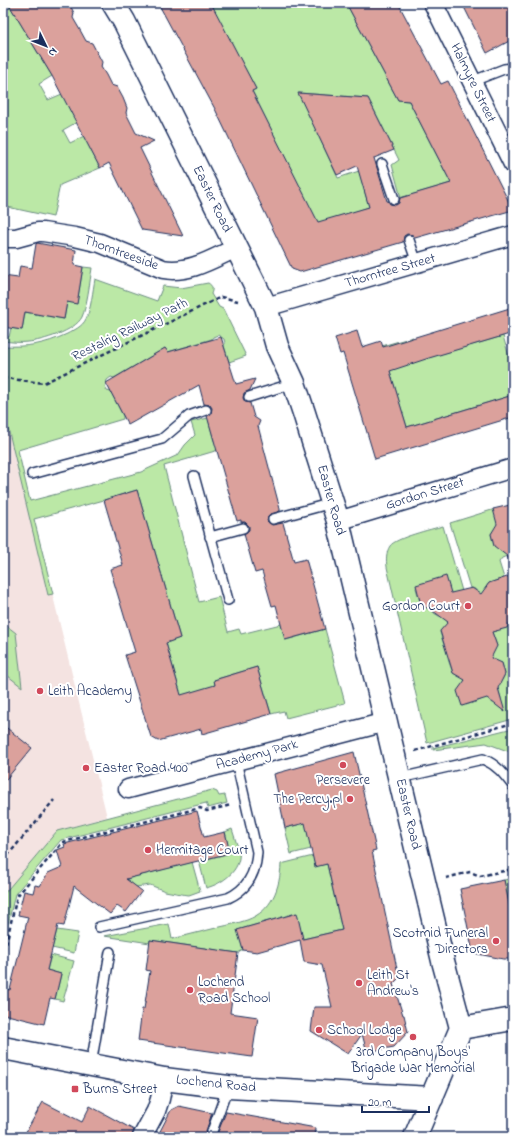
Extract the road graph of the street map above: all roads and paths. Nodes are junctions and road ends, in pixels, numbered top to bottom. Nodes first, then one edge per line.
1 (113, 3) edge
2 (433, 3) edge
3 (513, 68) edge
4 (473, 81) junction
5 (382, 164) dead end
6 (513, 164) edge
7 (394, 199) dead end
8 (513, 235) edge
9 (3, 238) edge
10 (409, 240) dead end
11 (236, 248) junction
12 (417, 263) junction
13 (266, 307) junction
14 (3, 378) edge
15 (294, 383) junction
16 (248, 397) dead end
17 (206, 410) dead end
18 (513, 468) edge
19 (32, 474) dead end
20 (194, 476) dead end
21 (335, 512) junction
22 (273, 520) dead end
23 (243, 528) dead end
24 (210, 537) junction
25 (228, 600) dead end
26 (386, 722) junction
27 (513, 723) edge
28 (394, 756) junction
29 (236, 761) junction
30 (400, 778) junction
31 (513, 786) edge
32 (128, 789) dead end
33 (54, 800) dead end
34 (245, 801) junction
35 (3, 861) edge
36 (513, 869) edge
37 (425, 884) junction
38 (99, 927) dead end
39 (110, 952) dead end
40 (3, 957) edge
41 (513, 1019) edge
42 (460, 1028) junction
43 (3, 1048) edge
44 (91, 1065) junction
45 (164, 1079) junction
46 (228, 1087) junction
47 (432, 1098) junction
48 (142, 1137) edge
49 (210, 1137) edge
50 (416, 1137) edge

1 - 11 street, Easter Road
2 - 4 street, Halmyre Street
3 - 4 lane
4 - 6 street, Halmyre Street
5 - 7 lane
8 - 12 street, Thorntree Street
9 - 11 street, Thorntreeside
10 - 12 lane
11 - 13 street, Easter Road
12 - 13 street, Thorntree Street
13 - 14 path, Restalrig Railway Path
13 - 15 street, Easter Road
15 - 16 lane
15 - 21 street, Easter Road
17 - 19 lane
18 - 21 street, Gordon Street
20 - 24 lane
21 - 22 lane
21 - 26 street, Easter Road
23 - 24 lane
24 - 25 lane
26 - 28 street, Easter Road
26 - 29 street, Academy Park
27 - 28 path
28 - 30 street, Easter Road
29 - 32 street, Academy Park
29 - 34 lane
30 - 31 lane
30 - 37 street, Easter Road
33 - 35 path
34 - 38 lane
34 - 40 path
36 - 37 path
37 - 42 street, Easter Road
39 - 44 lane
41 - 42 street
42 - 47 street
43 - 44 street, Lochend Road
44 - 45 street, Lochend Road
45 - 46 street, Lochend Road
45 - 48 street
46 - 47 street, Lochend Road
46 - 49 lane
47 - 50 street

